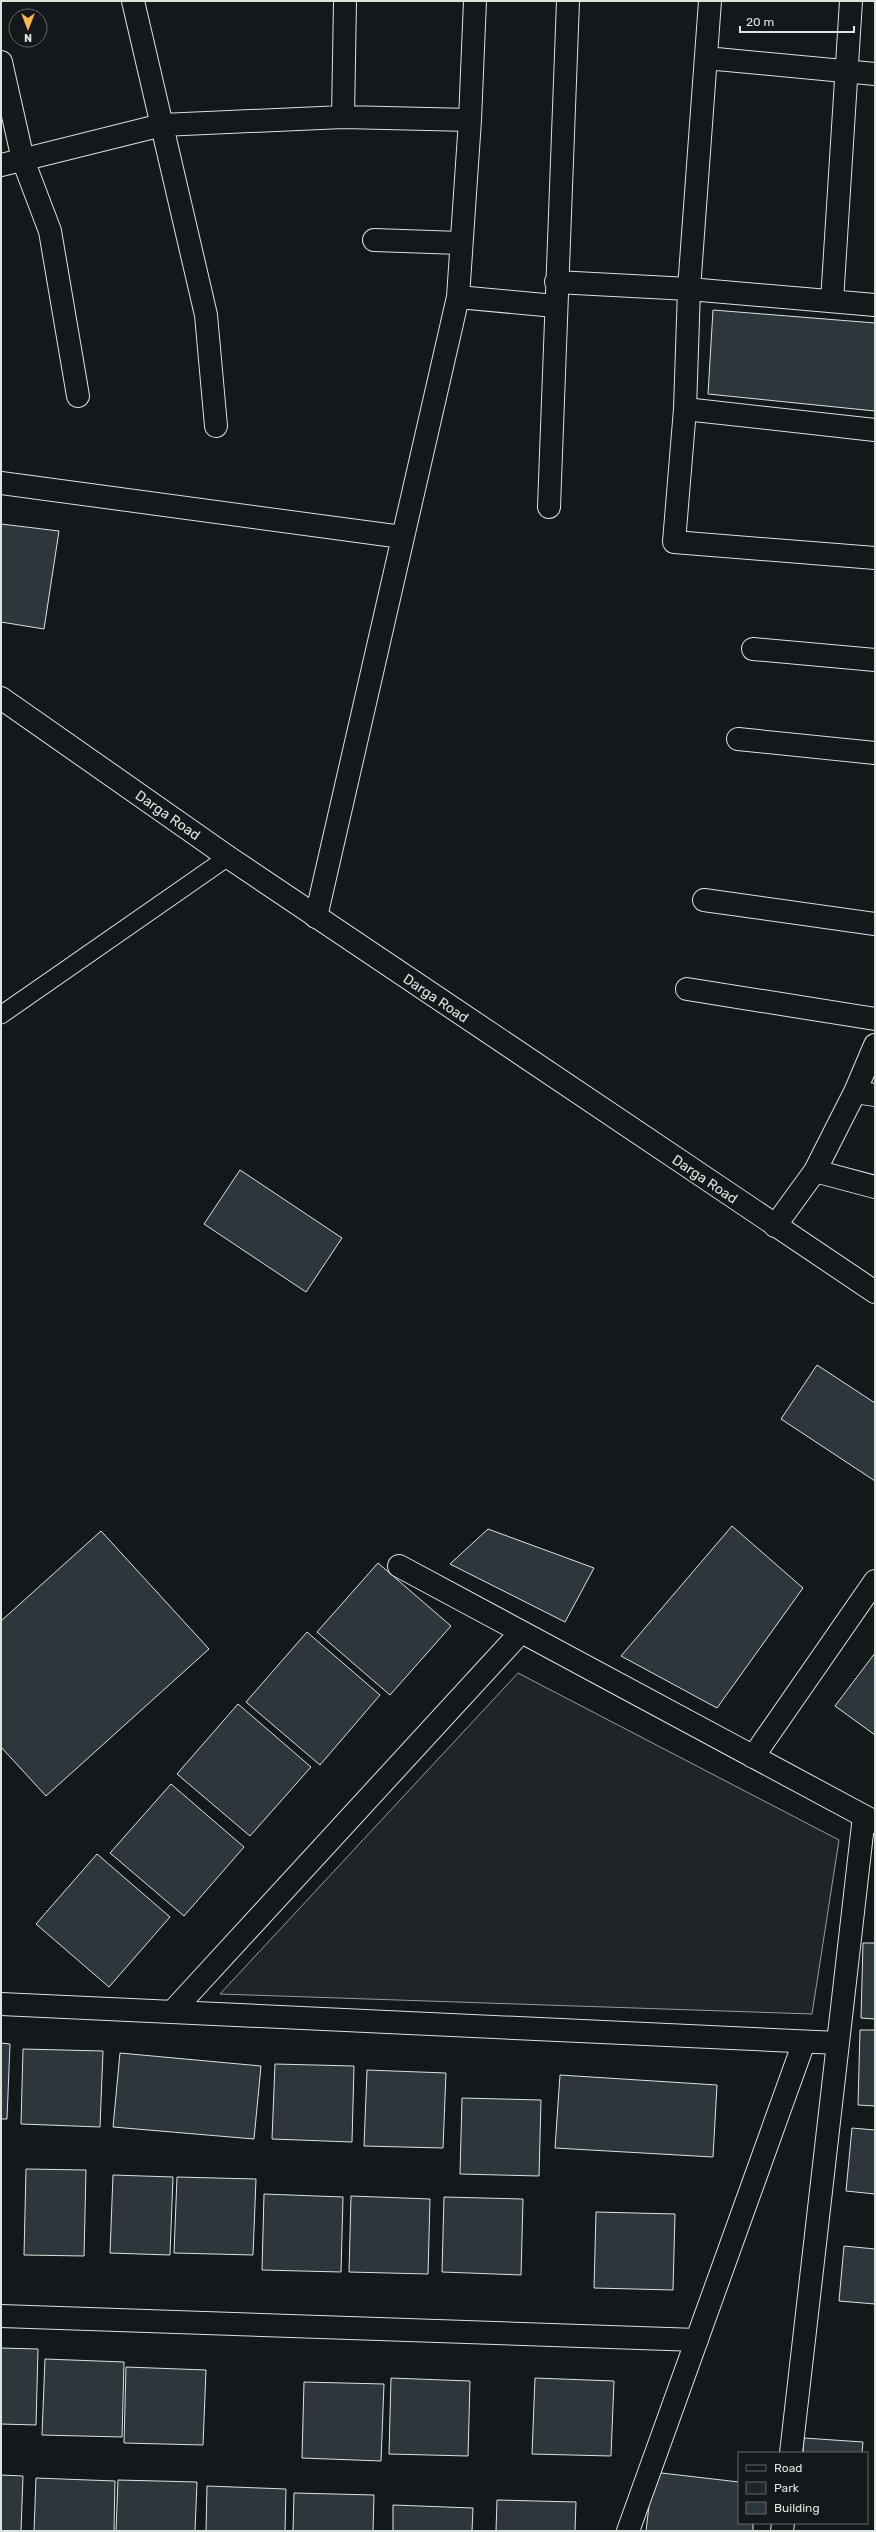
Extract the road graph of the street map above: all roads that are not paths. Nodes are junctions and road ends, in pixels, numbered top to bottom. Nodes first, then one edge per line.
1 (133, 1) edge
2 (345, 1) edge
3 (475, 1) edge
4 (568, 1) edge
5 (710, 1) edge
6 (851, 1) edge
7 (706, 58) junction
8 (1, 62) edge
9 (847, 72) junction
10 (875, 74) edge
11 (343, 118) junction
12 (470, 120) junction
13 (162, 125) junction
14 (23, 160) junction
15 (1, 165) edge
16 (374, 240) dead end
17 (460, 243) junction
18 (556, 282) junction
19 (690, 289) junction
20 (458, 297) junction
21 (832, 301) junction
22 (875, 305) edge
23 (555, 306) junction
24 (78, 396) dead end
25 (685, 409) junction
26 (216, 426) dead end
27 (875, 430) edge
28 (1, 483) edge
29 (549, 507) dead end
30 (402, 537) junction
31 (875, 558) edge
32 (753, 649) dead end
33 (875, 660) edge
34 (1, 698) edge
35 (738, 739) dead end
36 (875, 753) edge
37 (228, 857) junction
38 (704, 900) dead end
39 (316, 916) junction
40 (875, 924) edge
41 (686, 989) dead end
42 (1, 1015) edge
43 (875, 1019) edge
44 (875, 1045) edge
45 (865, 1094) edge
46 (815, 1171) junction
47 (875, 1187) edge
48 (775, 1226) junction
49 (875, 1292) edge
50 (399, 1566) dead end
51 (875, 1581) edge
52 (522, 1632) junction
53 (753, 1756) junction
54 (870, 1819) edge
55 (1, 2004) edge
56 (172, 2012) junction
57 (804, 2042) junction
58 (838, 2043) junction
59 (1, 2316) edge
60 (697, 2340) junction
61 (791, 2452) edge
62 (628, 2531) edge

1 - 13 street
2 - 11 street
3 - 12 street
4 - 18 street
5 - 7 street
6 - 9 street
7 - 9 street
7 - 19 street
8 - 14 street
9 - 10 street
9 - 21 street
11 - 12 street
11 - 13 street
12 - 17 street
13 - 14 street
13 - 26 street
14 - 15 street
14 - 24 street
16 - 17 street
17 - 20 street
18 - 19 street
18 - 23 street
19 - 21 street
19 - 25 street
20 - 23 street
20 - 30 street
21 - 22 street
23 - 29 street
25 - 27 street
25 - 31 street
28 - 30 street
30 - 39 street
32 - 33 street
34 - 37 street, Darga Road
35 - 36 street
37 - 39 street, Darga Road
37 - 42 lane
38 - 40 street
39 - 48 street, Darga Road
41 - 43 street
44 - 45 street
45 - 46 street
46 - 47 street
46 - 48 street
48 - 49 street, Darga Road
50 - 52 street
51 - 53 street
52 - 53 street
52 - 56 street
53 - 54 street
54 - 58 street
55 - 56 street
56 - 57 street
57 - 58 street
57 - 60 street
58 - 61 street
59 - 60 street
60 - 62 street

